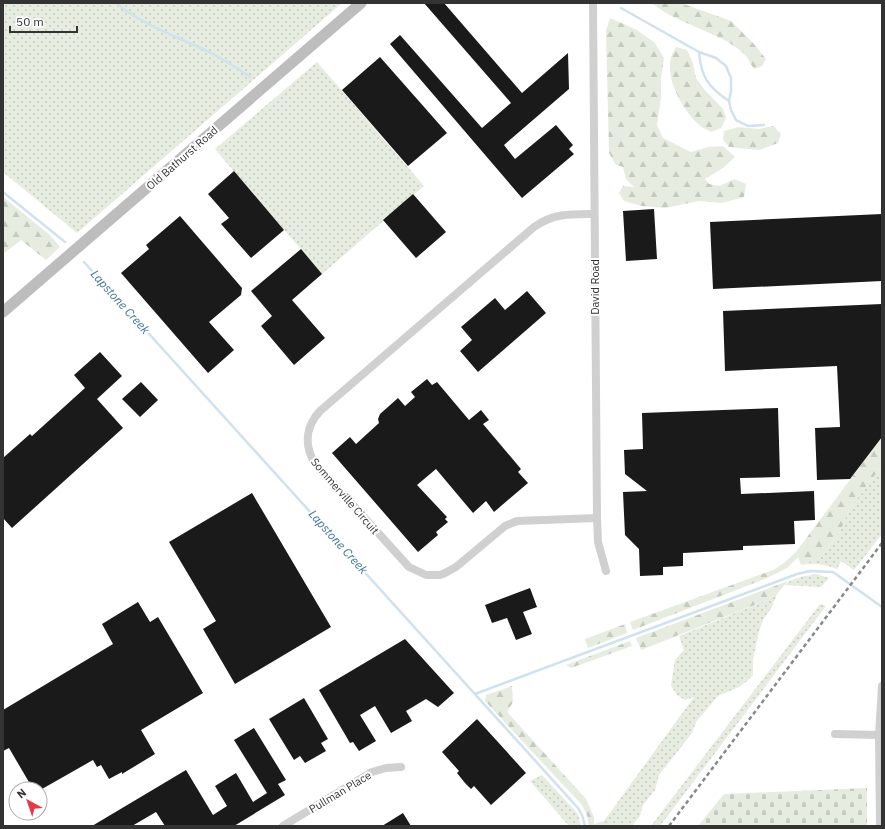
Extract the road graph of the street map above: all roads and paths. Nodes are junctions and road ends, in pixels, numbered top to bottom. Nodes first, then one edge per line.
1 (361, 3) edge
2 (593, 3) edge
3 (594, 214) junction
4 (3, 312) edge
5 (597, 518) junction
6 (606, 571) dead end
7 (882, 686) edge
8 (835, 734) dead end
9 (879, 735) junction
10 (400, 767) dead end
11 (283, 826) edge
12 (880, 826) edge

1 - 4 main road, Old Bathurst Road
2 - 3 street, David Road
3 - 5 street, David Road
3 - 5 street, Sommerville Circuit
5 - 6 street, David Road
7 - 9 street
8 - 9 street
9 - 12 street
10 - 11 street, Pullman Place

